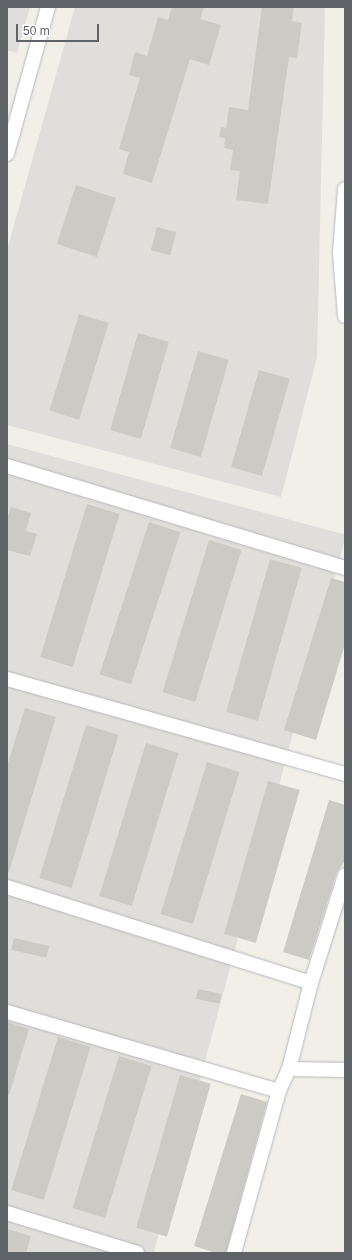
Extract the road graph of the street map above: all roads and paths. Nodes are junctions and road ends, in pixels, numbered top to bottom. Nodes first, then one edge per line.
1 (48, 7) edge
2 (7, 154) edge
3 (345, 189) edge
4 (345, 316) edge
5 (7, 466) edge
6 (345, 568) edge
7 (7, 679) edge
8 (345, 774) edge
9 (345, 874) edge
10 (7, 887) edge
11 (311, 983) junction
12 (7, 1012) edge
13 (288, 1069) junction
14 (345, 1070) edge
15 (279, 1091) junction
16 (7, 1213) edge
17 (137, 1253) edge
18 (234, 1253) edge

1 - 2 lane
3 - 4 lane
5 - 6 lane
7 - 8 lane
9 - 11 lane
10 - 11 lane
11 - 13 lane
12 - 15 lane
13 - 14 lane
13 - 15 lane
15 - 18 lane
16 - 17 lane

